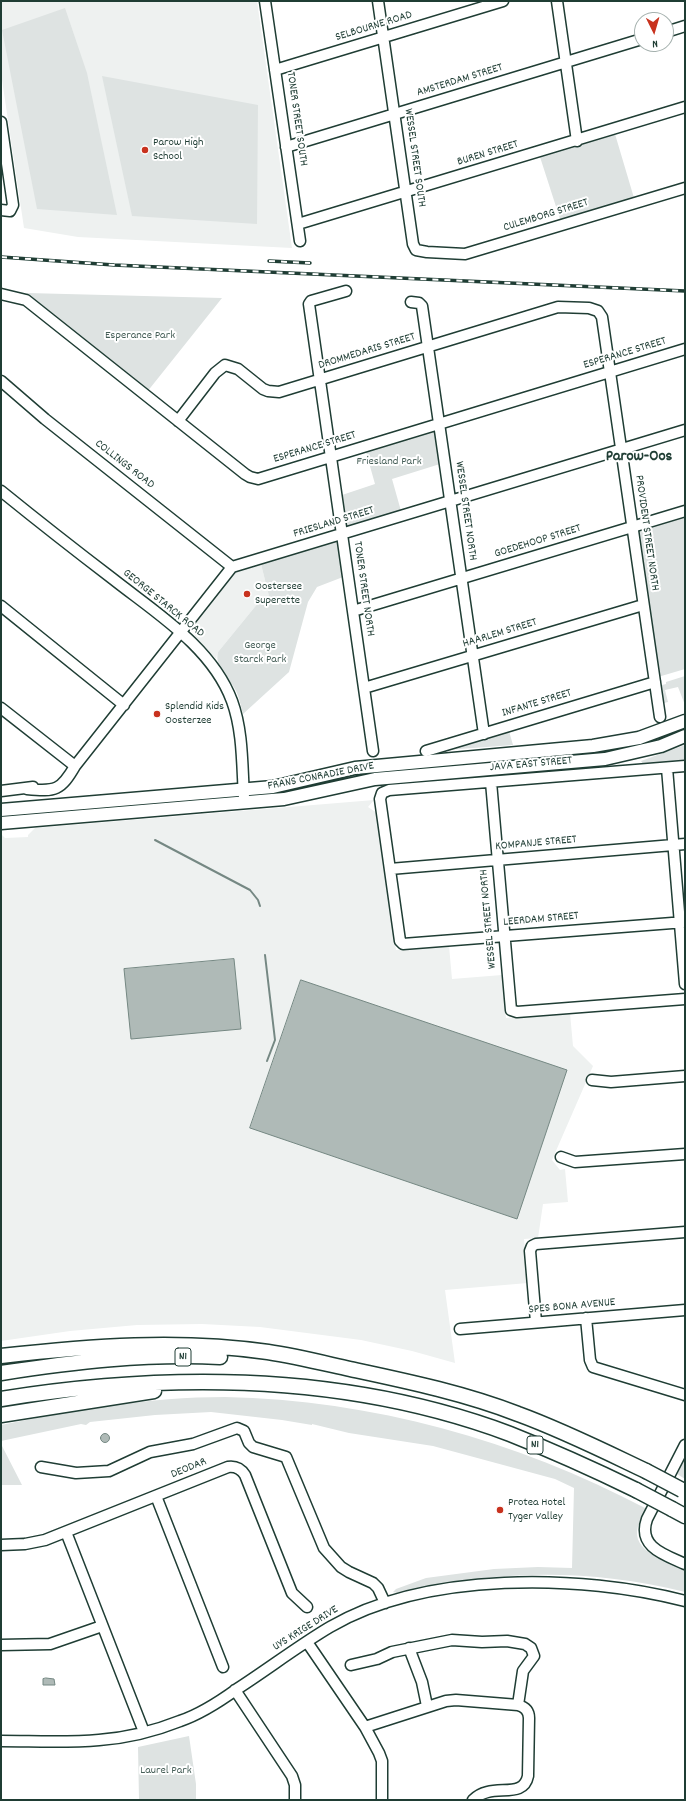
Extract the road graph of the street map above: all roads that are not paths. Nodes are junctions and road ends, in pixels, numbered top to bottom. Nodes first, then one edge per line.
1 (265, 1) edge
2 (378, 1) edge
3 (503, 1) edge
4 (557, 1) edge
5 (685, 26) edge
6 (674, 29) edge
7 (384, 37) junction
8 (634, 41) edge
9 (565, 63) junction
10 (275, 70) junction
11 (685, 107) edge
12 (395, 114) junction
13 (1, 122) edge
14 (577, 141) junction
15 (286, 147) junction
16 (685, 188) edge
17 (406, 192) junction
18 (1, 210) edge
19 (298, 224) junction
20 (300, 240) dead end
21 (414, 247) joint
22 (346, 291) dead end
23 (1, 294) edge
24 (411, 302) dead end
25 (594, 309) joint
26 (428, 347) junction
27 (685, 349) edge
28 (610, 372) junction
29 (320, 379) junction
30 (1, 381) edge
31 (178, 421) junction
32 (440, 424) junction
33 (685, 430) edge
34 (621, 449) junction
35 (331, 457) junction
36 (1, 491) edge
37 (450, 501) junction
38 (685, 511) edge
39 (633, 527) junction
40 (342, 534) junction
41 (232, 567) junction
42 (462, 579) junction
43 (643, 605) junction
44 (1, 606) edge
45 (353, 611) junction
46 (181, 634) junction
47 (473, 656) junction
48 (655, 682) junction
49 (364, 688) junction
50 (124, 705) junction
51 (1, 708) edge
52 (660, 717) dead end
53 (685, 721) edge
54 (484, 734) junction
55 (685, 736) edge
56 (373, 750) dead end
57 (426, 751) dead end
58 (685, 766) edge
59 (74, 768) junction
60 (667, 768) junction
61 (491, 782) junction
62 (244, 790) junction
63 (1, 791) edge
64 (245, 803) junction
65 (1, 810) edge
66 (1, 823) edge
67 (685, 844) edge
68 (673, 845) junction
69 (497, 860) junction
70 (390, 869) junction
71 (682, 922) edge
72 (503, 936) junction
73 (685, 984) edge
74 (685, 1000) edge
75 (685, 1076) edge
76 (592, 1080) dead end
77 (685, 1154) edge
78 (561, 1157) dead end
79 (685, 1232) edge
80 (685, 1310) edge
81 (586, 1318) junction
82 (536, 1322) junction
83 (460, 1329) dead end
84 (1, 1356) edge
85 (366, 1372) junction
86 (1, 1373) edge
87 (274, 1384) junction
88 (685, 1395) edge
89 (1, 1399) edge
90 (1, 1415) edge
91 (685, 1445) edge
92 (41, 1467) dead end
93 (684, 1491) edge
94 (156, 1496) junction
95 (685, 1516) edge
96 (66, 1532) junction
97 (1, 1545) edge
98 (685, 1564) edge
99 (685, 1601) edge
100 (385, 1603) junction
101 (307, 1607) dead end
102 (102, 1626) junction
103 (307, 1642) junction
104 (1, 1645) edge
105 (409, 1648) junction
106 (351, 1665) dead end
107 (223, 1667) dead end
108 (235, 1690) junction
109 (518, 1701) junction
110 (427, 1706) junction
111 (365, 1727) junction
112 (144, 1732) junction
113 (1, 1741) edge
114 (295, 1800) edge
115 (382, 1800) edge
116 (473, 1800) edge

1 - 10 street, TONER STREET SOUTH
2 - 7 street, WESSEL STREET SOUTH
3 - 7 street, SELBOURNE ROAD
4 - 9 street
5 - 6 street
7 - 10 street, SELBOURNE ROAD
7 - 12 street, WESSEL STREET SOUTH
8 - 9 street, AMSTERDAM STREET
9 - 12 street, AMSTERDAM STREET
9 - 14 street
10 - 15 street, TONER STREET SOUTH
11 - 14 street, BUREN STREET
12 - 15 street, AMSTERDAM STREET
12 - 17 street, WESSEL STREET SOUTH
13 - 18 street
14 - 17 street, BUREN STREET
15 - 19 street, TONER STREET SOUTH
16 - 21 street, CULEMBORG STREET
17 - 19 street, BUREN STREET
17 - 21 street, WESSEL STREET SOUTH
19 - 20 street, TONER STREET SOUTH
22 - 29 street, TONER STREET NORTH
23 - 31 street, ESPERANCE STREET
24 - 26 street, WESSEL STREET NORTH
25 - 26 street, DROMMEDARIS STREET
25 - 28 street, PROVIDENT STREET NORTH
26 - 29 street, DROMMEDARIS STREET
26 - 32 street, WESSEL STREET NORTH
27 - 28 street, ESPERANCE STREET
28 - 32 street, ESPERANCE STREET
28 - 34 street, PROVIDENT STREET NORTH
29 - 31 street, DROMMEDARIS STREET
29 - 35 street, TONER STREET NORTH
30 - 41 street, COLLINGS ROAD
31 - 35 street, ESPERANCE STREET
32 - 35 street, ESPERANCE STREET
32 - 37 street, WESSEL STREET NORTH
33 - 34 street, FRIESLAND STREET
34 - 37 street, FRIESLAND STREET
34 - 39 street, PROVIDENT STREET NORTH
35 - 40 street, TONER STREET NORTH
36 - 46 street, GEORGE STARCK ROAD
37 - 40 street, FRIESLAND STREET
37 - 42 street, WESSEL STREET NORTH
38 - 39 street, GOEDEHOOP STREET
39 - 42 street, GOEDEHOOP STREET
39 - 43 street, PROVIDENT STREET NORTH
40 - 41 street, FRIESLAND STREET
40 - 45 street, TONER STREET NORTH
41 - 46 street
42 - 45 street, GOEDEHOOP STREET
42 - 47 street, WESSEL STREET NORTH
43 - 47 street, HAARLEM STREET
43 - 48 street, PROVIDENT STREET NORTH
44 - 50 street
45 - 49 street, TONER STREET NORTH
46 - 50 street
46 - 62 street, GEORGE STARCK ROAD
47 - 49 street, HAARLEM STREET
47 - 54 street, WESSEL STREET NORTH
48 - 52 street, PROVIDENT STREET NORTH
48 - 54 street, INFANTE STREET
49 - 56 street, TONER STREET NORTH
50 - 59 street
51 - 59 street
53 - 62 main road, FRANS CONRADIE DRIVE
54 - 57 street, INFANTE STREET
55 - 64 main road, FRANS CONRADIE DRIVE
58 - 60 street, JAVA EAST STREET
59 - 63 street
60 - 61 street, JAVA EAST STREET
60 - 68 street
61 - 69 street, WESSEL STREET NORTH
61 - 70 street, JAVA EAST STREET
62 - 64 street, GEORGE STARCK ROAD
62 - 65 main road, FRANS CONRADIE DRIVE
64 - 66 main road, FRANS CONRADIE DRIVE
67 - 68 street, KOMPANJE STREET
68 - 69 street, KOMPANJE STREET
68 - 71 street
69 - 70 street, KOMPANJE STREET
69 - 72 street, WESSEL STREET NORTH
70 - 72 street, LEERDAM STREET
71 - 72 street, LEERDAM STREET
71 - 73 street
72 - 74 street, WESSEL STREET NORTH
75 - 76 street
77 - 78 street
79 - 82 street
80 - 81 street, SPES BONA AVENUE
81 - 82 street, SPES BONA AVENUE
81 - 88 street
82 - 83 street, SPES BONA AVENUE
84 - 85 highway
85 - 86 highway, N1
85 - 93 highway, N1, bridge
87 - 89 highway, N1
87 - 90 highway
87 - 95 highway, N1, bridge
91 - 98 street
92 - 100 street
94 - 96 street, DEODAR
94 - 101 street, DEODAR
94 - 107 street
96 - 97 street, DEODAR
96 - 102 street
99 - 100 street, UYS KRIGE DRIVE
100 - 103 street, UYS KRIGE DRIVE
102 - 104 street
102 - 112 street
103 - 108 street, UYS KRIGE DRIVE
103 - 111 street
105 - 106 street
105 - 109 street
105 - 110 street
108 - 112 street, UYS KRIGE DRIVE
108 - 114 street
109 - 110 street
109 - 116 street
110 - 111 street
111 - 115 street
112 - 113 street, UYS KRIGE DRIVE

